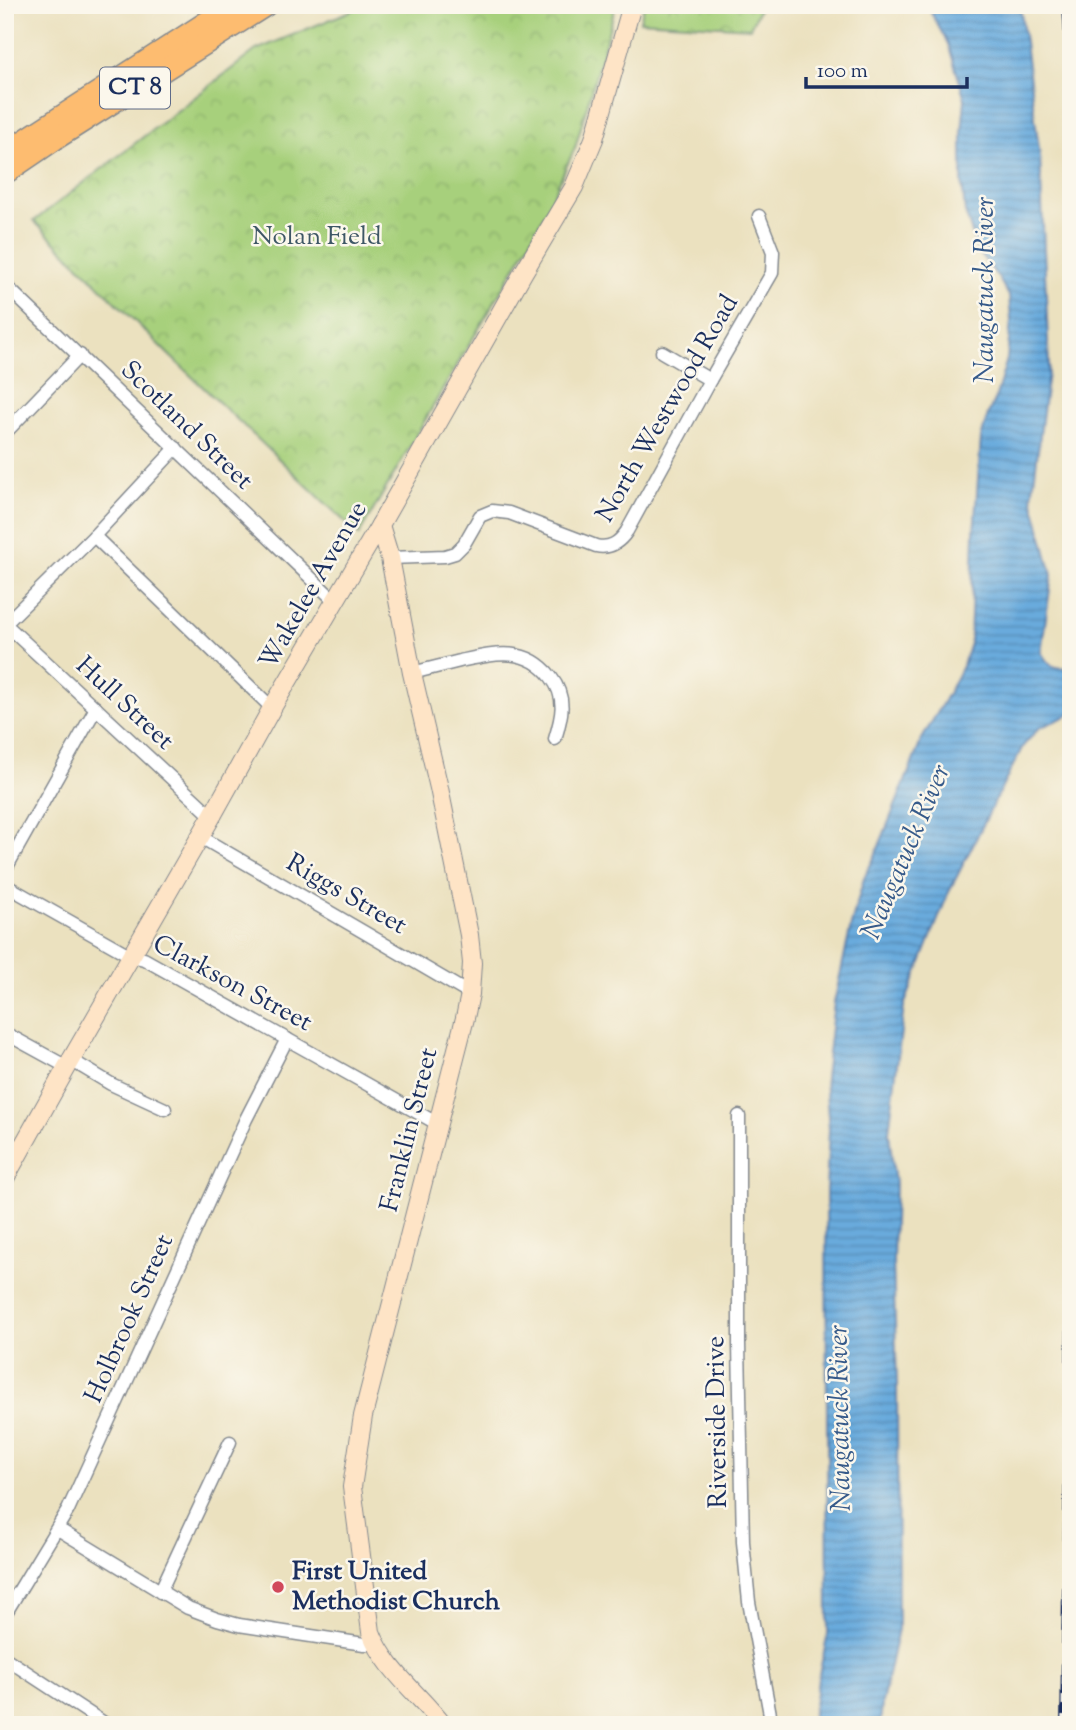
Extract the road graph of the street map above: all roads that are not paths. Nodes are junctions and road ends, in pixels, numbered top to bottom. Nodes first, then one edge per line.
1 (233, 5) edge
2 (266, 5) edge
3 (632, 5) edge
4 (5, 153) edge
5 (5, 173) edge
6 (759, 216) dead end
7 (5, 285) edge
8 (662, 352) dead end
9 (80, 355) junction
10 (710, 380) junction
11 (5, 433) edge
12 (176, 448) junction
13 (380, 525) junction
14 (94, 536) junction
15 (390, 558) junction
16 (335, 601) junction
17 (5, 624) edge
18 (412, 673) junction
19 (96, 708) junction
20 (272, 708) junction
21 (555, 739) dead end
22 (212, 816) junction
23 (199, 836) junction
24 (5, 870) edge
25 (5, 885) edge
26 (131, 956) junction
27 (470, 994) junction
28 (5, 1033) edge
29 (287, 1039) junction
30 (69, 1064) junction
31 (165, 1109) dead end
32 (739, 1115) dead end
33 (438, 1124) junction
34 (5, 1178) edge
35 (230, 1442) dead end
36 (58, 1529) junction
37 (160, 1592) junction
38 (5, 1614) edge
39 (376, 1644) junction
40 (5, 1658) edge
41 (107, 1725) edge
42 (443, 1725) edge
43 (772, 1725) edge

1 - 4 highway, CT 8
2 - 5 highway, CT 8
3 - 13 main road, Wakelee Avenue
6 - 10 street, North Westwood Road
7 - 9 street, Scotland Street
8 - 10 street
9 - 11 street
9 - 12 street, Scotland Street
10 - 15 street, North Westwood Road
12 - 14 street
12 - 16 street, Scotland Street
13 - 15 main road, Franklin Street
13 - 16 main road, Wakelee Avenue
14 - 17 street
14 - 20 street
15 - 18 main road, Franklin Street
16 - 20 main road, Wakelee Avenue
17 - 19 street, Hull Street
18 - 21 street
18 - 27 main road, Franklin Street
19 - 22 street, Hull Street
19 - 24 street
20 - 22 main road, Wakelee Avenue
22 - 23 main road, Wakelee Avenue
23 - 26 main road, Wakelee Avenue
23 - 27 street, Riggs Street
25 - 26 street, Clarkson Street
26 - 29 street, Clarkson Street
26 - 30 main road, Wakelee Avenue
27 - 33 main road, Franklin Street
28 - 30 street
29 - 33 street, Clarkson Street
29 - 36 street, Holbrook Street
30 - 31 street
30 - 34 main road, Wakelee Avenue
32 - 43 street, Riverside Drive
33 - 39 main road, Franklin Street
35 - 37 street
36 - 37 street
36 - 38 street, Holbrook Street
37 - 39 street
39 - 42 main road, Franklin Street
40 - 41 street

